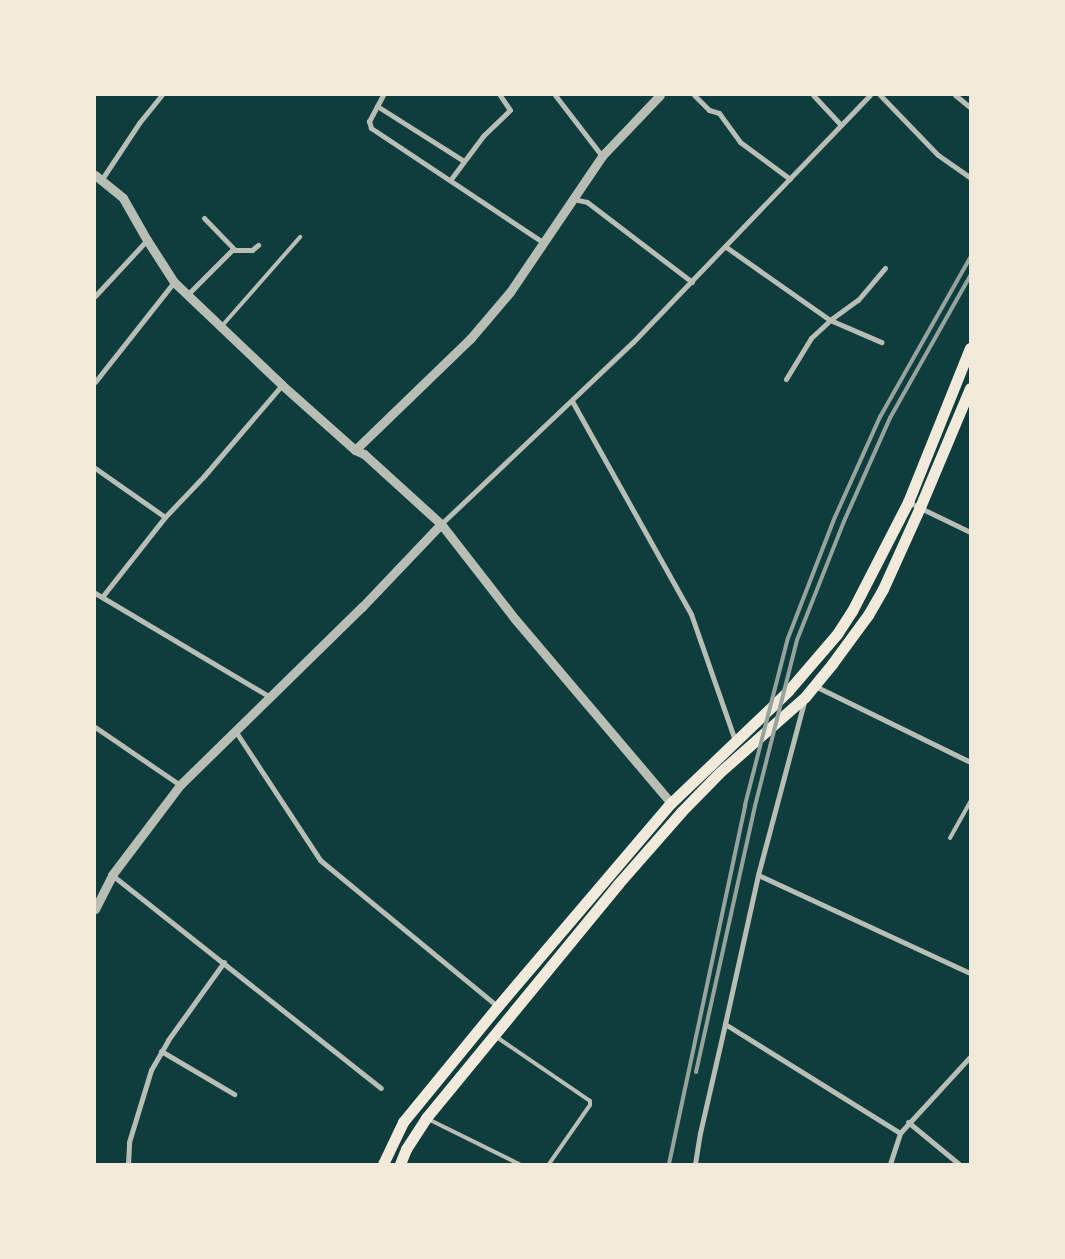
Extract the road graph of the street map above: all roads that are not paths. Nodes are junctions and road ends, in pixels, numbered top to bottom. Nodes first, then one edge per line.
1 (162, 95) edge
2 (382, 95) edge
3 (500, 95) edge
4 (555, 95) edge
5 (660, 95) edge
6 (694, 95) edge
7 (813, 95) edge
8 (870, 95) edge
9 (880, 95) edge
10 (955, 95) edge
11 (376, 106) junction
12 (970, 107) edge
13 (841, 125) junction
14 (602, 156) junction
15 (464, 161) junction
16 (99, 177) edge
17 (970, 177) edge
18 (451, 179) junction
19 (790, 179) junction
20 (573, 199) junction
21 (204, 218) dead end
22 (300, 237) dead end
23 (147, 240) junction
24 (544, 243) junction
25 (258, 245) dead end
26 (726, 247) junction
27 (234, 249) junction
28 (885, 268) dead end
29 (174, 282) junction
30 (692, 282) junction
31 (187, 294) junction
32 (95, 296) edge
33 (830, 320) junction
34 (221, 328) junction
35 (881, 342) dead end
36 (970, 348) edge
37 (786, 379) dead end
38 (95, 382) edge
39 (282, 385) junction
40 (970, 388) edge
41 (572, 401) junction
42 (355, 450) junction
43 (95, 468) edge
44 (908, 502) junction
45 (920, 507) junction
46 (165, 517) junction
47 (441, 524) junction
48 (970, 532) edge
49 (95, 593) edge
50 (102, 598) junction
51 (815, 686) junction
52 (805, 697) junction
53 (271, 698) junction
54 (95, 727) edge
55 (236, 732) junction
56 (735, 740) junction
57 (970, 762) edge
58 (180, 785) junction
59 (970, 802) edge
60 (671, 803) junction
61 (950, 838) dead end
62 (112, 875) junction
63 (758, 875) junction
64 (95, 909) edge
65 (224, 962) junction
66 (970, 972) edge
67 (498, 1006) junction
68 (726, 1024) junction
69 (493, 1035) junction
70 (160, 1051) junction
71 (970, 1057) edge
72 (381, 1088) dead end
73 (234, 1094) dead end
74 (426, 1118) junction
75 (908, 1122) junction
76 (900, 1133) junction
77 (128, 1164) edge
78 (384, 1164) edge
79 (400, 1164) edge
80 (519, 1164) edge
81 (549, 1164) edge
82 (695, 1164) edge
83 (890, 1164) edge
84 (959, 1164) edge

1 - 16 street
2 - 11 street
3 - 15 street
4 - 14 street
5 - 14 street
6 - 19 street
7 - 13 street
8 - 13 street
9 - 17 street
10 - 12 street
11 - 15 street
11 - 18 street
13 - 19 street
14 - 20 street
15 - 18 street
16 - 23 street
18 - 24 street
19 - 26 street
20 - 24 street
20 - 30 street
21 - 27 street
22 - 34 lane
23 - 29 street
23 - 32 street
24 - 42 street
25 - 27 street
26 - 30 street
26 - 33 street
27 - 31 street
28 - 33 street
29 - 31 street
29 - 38 street
30 - 41 street
31 - 34 street
33 - 35 street
33 - 37 street
34 - 39 street
36 - 44 main road
39 - 42 street
39 - 46 street
40 - 45 main road
41 - 47 street
41 - 56 street
42 - 47 street
43 - 46 street
44 - 45 street
44 - 56 main road
45 - 48 street
45 - 51 main road
46 - 50 street
47 - 53 street
47 - 60 street
49 - 50 street
50 - 53 street
51 - 52 main road
51 - 57 street
52 - 63 street
52 - 69 main road
53 - 55 street
54 - 58 street
55 - 58 street
55 - 67 street
56 - 60 main road
58 - 62 street
59 - 61 lane
60 - 67 main road
62 - 64 street
62 - 65 street
63 - 66 street
63 - 68 street
65 - 70 street
65 - 72 street
67 - 78 main road
68 - 76 street
68 - 82 street
69 - 74 main road
69 - 81 lane
70 - 73 street
70 - 77 street
71 - 75 street
74 - 79 main road
74 - 80 lane
75 - 76 street
75 - 84 street
76 - 83 street

